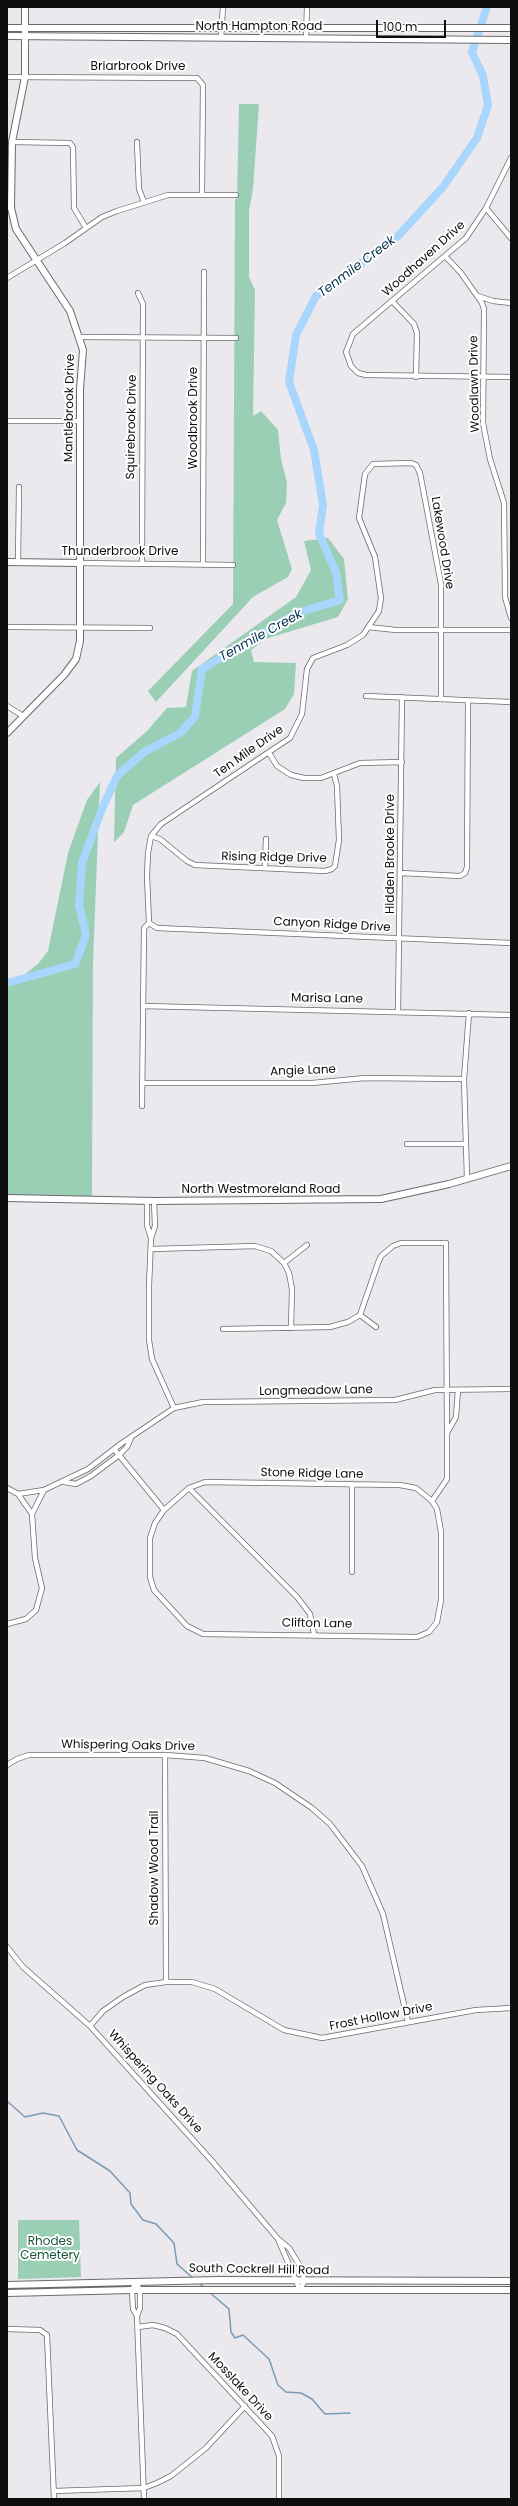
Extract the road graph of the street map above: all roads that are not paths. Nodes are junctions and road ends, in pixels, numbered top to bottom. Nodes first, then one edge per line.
1 (25, 7) edge
2 (223, 7) edge
3 (307, 7) edge
4 (221, 27) junction
5 (307, 27) junction
6 (7, 28) edge
7 (25, 28) junction
8 (511, 28) edge
9 (7, 36) edge
10 (25, 36) junction
11 (221, 37) junction
12 (306, 38) junction
13 (511, 40) edge
14 (7, 77) edge
15 (25, 77) junction
16 (12, 142) junction
17 (137, 142) dead end
18 (511, 158) edge
19 (202, 194) junction
20 (236, 195) dead end
21 (144, 202) junction
22 (486, 208) junction
23 (86, 228) junction
24 (511, 238) edge
25 (445, 256) junction
26 (38, 260) junction
27 (204, 272) dead end
28 (7, 278) edge
29 (138, 293) dead end
30 (477, 296) junction
31 (392, 301) junction
32 (511, 303) edge
33 (79, 337) junction
34 (143, 337) junction
35 (204, 338) junction
36 (236, 338) dead end
37 (416, 377) junction
38 (483, 377) junction
39 (511, 377) edge
40 (7, 421) edge
41 (80, 421) junction
42 (19, 487) dead end
43 (362, 489) joint
44 (7, 562) edge
45 (18, 562) junction
46 (80, 563) junction
47 (142, 563) junction
48 (203, 563) junction
49 (233, 565) dead end
50 (511, 618) edge
51 (7, 627) edge
52 (80, 627) junction
53 (368, 627) junction
54 (150, 628) dead end
55 (441, 629) junction
56 (511, 630) edge
57 (366, 696) dead end
58 (402, 697) junction
59 (441, 698) junction
60 (468, 700) junction
61 (511, 702) edge
62 (7, 706) edge
63 (22, 716) junction
64 (7, 733) edge
65 (269, 753) junction
66 (402, 762) junction
67 (334, 774) junction
68 (151, 836) junction
69 (266, 839) dead end
70 (265, 868) junction
71 (401, 873) junction
72 (151, 925) junction
73 (401, 938) junction
74 (511, 943) edge
75 (143, 1006) junction
76 (398, 1011) junction
77 (469, 1013) junction
78 (511, 1015) edge
79 (464, 1078) junction
80 (142, 1083) junction
81 (142, 1106) dead end
82 (407, 1144) dead end
83 (466, 1144) junction
84 (511, 1166) edge
85 (467, 1178) junction
86 (7, 1198) edge
87 (151, 1201) junction
88 (151, 1238) junction
89 (307, 1245) dead end
90 (152, 1249) junction
91 (284, 1262) junction
92 (360, 1315) junction
93 (376, 1327) dead end
94 (291, 1328) junction
95 (223, 1329) dead end
96 (511, 1389) edge
97 (447, 1390) junction
98 (458, 1390) junction
99 (174, 1408) junction
100 (446, 1416) junction
101 (456, 1417) junction
102 (447, 1433) junction
103 (131, 1438) junction
104 (114, 1449) junction
105 (119, 1455) junction
106 (64, 1482) junction
107 (352, 1484) junction
108 (7, 1488) edge
109 (189, 1488) junction
110 (44, 1490) junction
111 (18, 1494) junction
112 (432, 1501) junction
113 (164, 1510) junction
114 (32, 1514) junction
115 (352, 1572) dead end
116 (7, 1624) edge
117 (314, 1634) junction
118 (165, 1755) junction
119 (7, 1765) edge
120 (7, 1947) edge
121 (166, 1982) junction
122 (511, 2008) edge
123 (408, 2022) junction
124 (90, 2026) junction
125 (278, 2239) junction
126 (511, 2281) edge
127 (136, 2282) junction
128 (297, 2282) junction
129 (304, 2282) junction
130 (7, 2285) edge
131 (132, 2290) junction
132 (140, 2290) junction
133 (300, 2290) junction
134 (511, 2290) edge
135 (7, 2293) edge
136 (138, 2316) junction
137 (138, 2327) junction
138 (7, 2329) edge
139 (245, 2406) junction
140 (144, 2488) junction
141 (54, 2491) junction
142 (54, 2499) edge
143 (144, 2499) edge
144 (279, 2499) edge

1 - 7 main road, Mantlebrook Drive
2 - 4 street
3 - 5 street
4 - 5 main road, North Hampton Road
4 - 7 main road, North Hampton Road
4 - 11 street
5 - 8 main road, North Hampton Road
5 - 12 street
6 - 7 main road, North Hampton Road
7 - 10 main road, Mantlebrook Drive
9 - 10 main road, North Hampton Road
10 - 11 main road, North Hampton Road
10 - 15 main road, Mantlebrook Drive
11 - 12 main road, North Hampton Road
12 - 13 main road, North Hampton Road
14 - 15 street, Briarbrook Drive
15 - 16 main road, Mantlebrook Drive
15 - 19 street, Briarbrook Drive
16 - 23 street
16 - 26 main road, Mantlebrook Drive
17 - 21 street
18 - 22 street, Woodhaven Drive
19 - 20 street
19 - 21 street
21 - 23 street
22 - 24 street
22 - 25 street, Woodhaven Drive
23 - 26 street
25 - 30 street, Woodlawn Drive
25 - 31 street, Woodhaven Drive
26 - 28 street
26 - 33 main road, Mantlebrook Drive
27 - 35 street, Woodbrook Drive
29 - 34 street, Squirebrook Drive
30 - 32 street
30 - 38 street, Woodlawn Drive
31 - 37 street
31 - 37 street, Woodhaven Drive
33 - 34 street
33 - 41 main road, Mantlebrook Drive
34 - 35 street
34 - 47 street, Squirebrook Drive
35 - 36 street
35 - 48 street, Woodbrook Drive
37 - 38 street
38 - 39 street
38 - 50 street, Woodlawn Drive
40 - 41 street
41 - 46 main road, Mantlebrook Drive
42 - 45 street
43 - 53 street, Ten Mile Drive
43 - 55 street, Lakewood Drive
44 - 45 main road, Thunderbrook Drive
45 - 46 main road, Thunderbrook Drive
46 - 47 street, Thunderbrook Drive
46 - 52 main road, Mantlebrook Drive
47 - 48 street, Thunderbrook Drive
48 - 49 street, Thunderbrook Drive
51 - 52 street
52 - 54 street
52 - 63 main road, Mantlebrook Drive
53 - 55 street
53 - 65 street, Ten Mile Drive
55 - 56 street
55 - 59 street, Lakewood Drive
57 - 58 street
58 - 59 street
58 - 66 street, Hidden Brooke Drive
59 - 60 street
60 - 61 street
60 - 71 street
62 - 63 street
63 - 64 main road, Mantlebrook Drive
65 - 67 street
65 - 68 street, Ten Mile Drive
66 - 67 street
66 - 71 street, Hidden Brooke Drive
67 - 70 street, Rising Ridge Drive
68 - 70 street, Rising Ridge Drive
68 - 72 street
69 - 70 street
71 - 73 street, Hidden Brooke Drive
72 - 73 street, Canyon Ridge Drive
72 - 75 street
73 - 74 street, Canyon Ridge Drive
73 - 76 street, Hidden Brooke Drive
75 - 76 street, Marisa Lane
75 - 80 street
76 - 77 street, Marisa Lane
77 - 78 street, Marisa Lane
77 - 79 street
79 - 80 street, Angie Lane
79 - 83 street
80 - 81 street
82 - 83 street
83 - 85 street
84 - 85 main road, North Westmoreland Road
85 - 87 main road, North Westmoreland Road
86 - 87 main road, North Westmoreland Road
87 - 88 street
87 - 88 street
88 - 90 street
89 - 91 street
90 - 91 street
90 - 99 street
91 - 94 street
92 - 93 street
92 - 94 street
92 - 97 street
94 - 95 street
96 - 98 street, Longmeadow Lane
97 - 98 street, Longmeadow Lane
97 - 99 street, Longmeadow Lane
97 - 100 street
98 - 101 street
99 - 103 street, Longmeadow Lane
100 - 101 street
100 - 102 street
101 - 102 street
102 - 112 street
103 - 104 street, Longmeadow Lane
103 - 105 street, Longmeadow Lane
104 - 105 street
104 - 106 street, Longmeadow Lane
105 - 106 street, Longmeadow Lane
105 - 113 street
106 - 110 street, Longmeadow Lane
107 - 109 street, Stone Ridge Lane
107 - 112 street, Stone Ridge Lane
107 - 115 street
108 - 111 street
109 - 113 street
109 - 117 street
110 - 111 street, Longmeadow Lane
110 - 114 street
111 - 114 street
112 - 117 street, Clifton Lane
113 - 117 street, Clifton Lane
114 - 116 street
118 - 119 street, Whispering Oaks Drive
118 - 121 street, Shadow Wood Trail
118 - 123 street, Whispering Oaks Drive
120 - 124 street, Whispering Oaks Drive
121 - 123 street, Frost Hollow Drive
121 - 124 street, Frost Hollow Drive
122 - 123 street, Frost Hollow Drive
124 - 125 street, Whispering Oaks Drive
125 - 128 street, Whispering Oaks Drive
125 - 129 street, Whispering Oaks Drive
126 - 129 main road, South Cockrell Hill Road
127 - 128 main road, South Cockrell Hill Road
127 - 130 main road, South Cockrell Hill Road
127 - 131 street
127 - 132 street
128 - 129 main road, South Cockrell Hill Road
128 - 133 street, Whispering Oaks Drive
129 - 133 street
131 - 132 main road, South Cockrell Hill Road
131 - 135 main road, South Cockrell Hill Road
131 - 136 street
132 - 133 main road, South Cockrell Hill Road
132 - 136 street
133 - 134 main road, South Cockrell Hill Road
136 - 137 street
137 - 139 street, Mosslake Drive
137 - 140 street
138 - 141 street
139 - 140 street
139 - 144 street, Mosslake Drive
140 - 141 street
140 - 143 street
141 - 142 street

